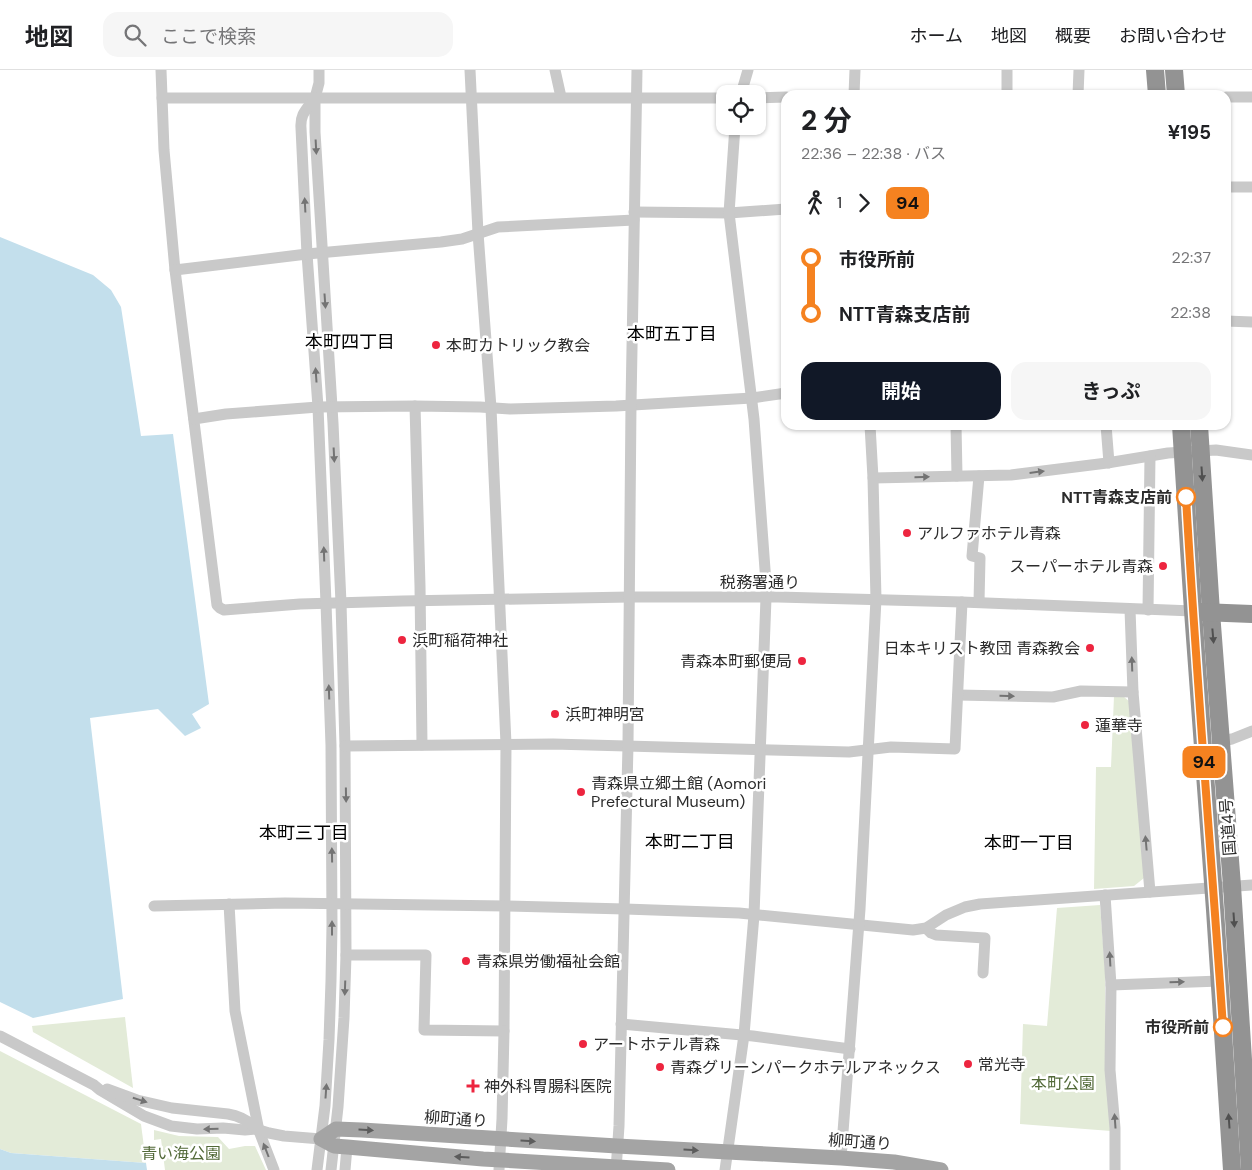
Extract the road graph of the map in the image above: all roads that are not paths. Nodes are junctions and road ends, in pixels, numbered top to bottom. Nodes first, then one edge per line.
1 (161, 70) edge
2 (319, 70) edge
3 (470, 70) edge
4 (555, 70) edge
5 (637, 70) edge
6 (748, 70) edge
7 (855, 70) edge
8 (1007, 70) edge
9 (1079, 70) edge
10 (1155, 70) edge
11 (1174, 70) edge
12 (744, 85) edge
13 (854, 90) edge
14 (1007, 90) edge
15 (1078, 90) edge
16 (1157, 90) edge
17 (1176, 90) edge
18 (471, 97) junction
19 (561, 97) junction
20 (781, 97) edge
21 (1231, 97) edge
22 (1252, 97) edge
23 (162, 98) junction
24 (315, 98) junction
25 (636, 98) junction
26 (716, 98) edge
27 (766, 98) edge
28 (734, 135) edge
29 (1231, 187) edge
30 (1252, 187) edge
31 (781, 210) edge
32 (729, 213) junction
33 (634, 216) junction
34 (478, 233) junction
35 (322, 252) junction
36 (307, 254) junction
37 (175, 270) junction
38 (1231, 321) edge
39 (1252, 322) edge
40 (781, 395) edge
41 (752, 398) junction
42 (631, 404) junction
43 (415, 406) junction
44 (318, 407) junction
45 (332, 407) junction
46 (491, 408) junction
47 (194, 419) junction
48 (870, 430) edge
49 (956, 430) edge
50 (1106, 430) edge
51 (1181, 430) edge
52 (1199, 430) edge
53 (1201, 451) junction
54 (1183, 452) junction
55 (1252, 455) edge
56 (1150, 456) junction
57 (1109, 463) junction
58 (957, 476) junction
59 (979, 476) junction
60 (873, 478) junction
61 (630, 597) junction
62 (766, 598) junction
63 (499, 599) junction
64 (876, 599) junction
65 (420, 601) junction
66 (962, 602) junction
67 (979, 602) junction
68 (326, 603) junction
69 (341, 603) junction
70 (1130, 609) junction
71 (1148, 610) junction
72 (1193, 612) junction
73 (1211, 612) junction
74 (1252, 614) edge
75 (1133, 692) junction
76 (958, 695) junction
77 (1252, 731) edge
78 (1221, 740) junction
79 (506, 744) junction
80 (628, 745) junction
81 (345, 746) junction
82 (422, 746) junction
83 (761, 749) junction
84 (868, 750) junction
85 (1252, 885) edge
86 (1232, 886) junction
87 (1214, 887) junction
88 (1150, 892) junction
89 (1105, 895) junction
90 (229, 904) junction
91 (332, 904) junction
92 (346, 904) junction
93 (154, 906) dead end
94 (506, 906) junction
95 (625, 908) junction
96 (754, 915) junction
97 (859, 924) junction
98 (926, 928) junction
99 (346, 955) junction
100 (983, 973) dead end
101 (1220, 981) junction
102 (1111, 985) junction
103 (621, 1024) junction
104 (504, 1031) junction
105 (744, 1035) junction
106 (0, 1036) edge
107 (850, 1049) junction
108 (1248, 1076) edge
109 (94, 1085) junction
110 (336, 1129) junction
111 (258, 1130) junction
112 (501, 1140) junction
113 (334, 1144) junction
114 (1250, 1145) edge
115 (618, 1146) junction
116 (727, 1152) junction
117 (840, 1164) edge
118 (500, 1165) edge
119 (616, 1168) edge
120 (274, 1170) edge
121 (317, 1170) edge
122 (331, 1170) edge
123 (345, 1170) edge
124 (668, 1170) edge
125 (725, 1170) edge
126 (941, 1170) edge
127 (1115, 1170) edge
128 (1232, 1170) edge
129 (1250, 1170) edge

1 - 23 street, 税務署通り
2 - 24 street
3 - 18 street
4 - 19 street
5 - 25 street
6 - 12 street
7 - 13 street
8 - 14 street
9 - 15 street
10 - 16 highway
11 - 17 highway
18 - 19 street
18 - 24 street
18 - 34 street
19 - 25 street
20 - 27 street
21 - 22 street
23 - 24 street
23 - 37 street, 税務署通り
24 -> 35 street
36 -> 24 street
25 - 26 street
25 - 33 street
28 - 32 street
29 - 30 street
31 - 32 street
32 - 33 street
32 - 41 street
33 - 34 street
33 - 42 street
34 - 35 street
34 - 46 street
35 - 36 street
35 -> 45 street
36 - 37 street
44 -> 36 street
37 - 47 street, 税務署通り
38 - 39 street
40 - 41 street
41 - 42 street
41 - 62 street
42 - 46 street
42 - 61 street
43 - 45 street
43 - 46 street
43 - 65 street
44 - 45 street
44 - 47 street
68 -> 44 street
45 -> 69 street
46 - 63 street
47 - 68 street, 税務署通り
48 - 60 street
49 - 58 street
50 - 57 street
51 - 54 highway, 国道4号
52 - 53 highway, 国道4号
53 - 54 street
53 - 55 street
53 -> 73 highway, 国道4号
54 - 56 street
54 - 72 highway, 国道4号
56 - 57 street
56 - 71 street
59 -> 57 street
58 - 59 street
60 -> 58 street
59 - 67 street
60 - 64 street
61 - 62 street, 税務署通り
61 - 63 street, 税務署通り
61 - 80 street
62 - 64 street, 税務署通り
62 - 83 street
63 - 65 street, 税務署通り
63 - 79 street
64 - 66 street, 税務署通り
64 - 84 street
65 - 69 street, 税務署通り
65 - 82 street
66 - 67 street, 税務署通り
66 - 76 street
67 - 70 street, 税務署通り
68 - 69 street, 税務署通り
91 -> 68 street
69 - 81 street
70 - 71 street, 税務署通り
75 -> 70 street
71 - 72 street, 税務署通り
72 - 73 highway
72 - 87 highway, 国道4号
73 - 74 highway
73 -> 78 highway, 国道4号
76 -> 75 street
88 -> 75 street
76 - 84 street
77 - 78 street
78 - 86 highway, 国道4号
79 - 80 street
79 - 82 street
79 - 94 street
80 - 83 street
80 - 95 street
81 - 82 street
81 -> 92 street
83 - 84 street
83 - 96 street
84 - 97 street
85 - 86 street
86 - 87 street
86 -> 108 highway, 国道4号
87 - 88 street
87 - 101 highway, 国道4号
88 - 89 street
89 - 98 street
102 -> 89 street
90 - 91 street
90 - 93 street
90 - 111 street
91 - 92 street
113 -> 91 street
92 - 94 street
92 - 99 street
94 - 95 street
94 - 104 street
95 - 96 street
95 - 103 street
96 - 97 street
96 - 105 street
97 - 98 street
97 - 107 street
98 - 100 street
99 - 104 street
99 -> 110 street
102 -> 101 street
128 -> 101 highway, 国道4号
127 -> 102 street
103 - 105 street
103 - 115 street
104 - 112 street
105 - 107 street
105 - 116 street
106 - 109 street
107 - 117 street
108 - 114 highway, 国道4号
109 -> 111 street
111 -> 109 street
110 -> 112 main road, 柳町通り
110 - 113 main road
111 - 113 street
120 -> 111 street
112 -> 115 main road, 柳町通り
112 - 118 street
118 -> 113 main road
113 - 121 street
113 - 122 street
113 - 123 street
114 - 129 highway, 国道4号
115 -> 116 main road, 柳町通り
115 - 119 street
116 - 117 main road, 柳町通り
116 - 125 street
117 - 126 main road, 柳町通り
118 - 119 main road
119 - 124 main road

